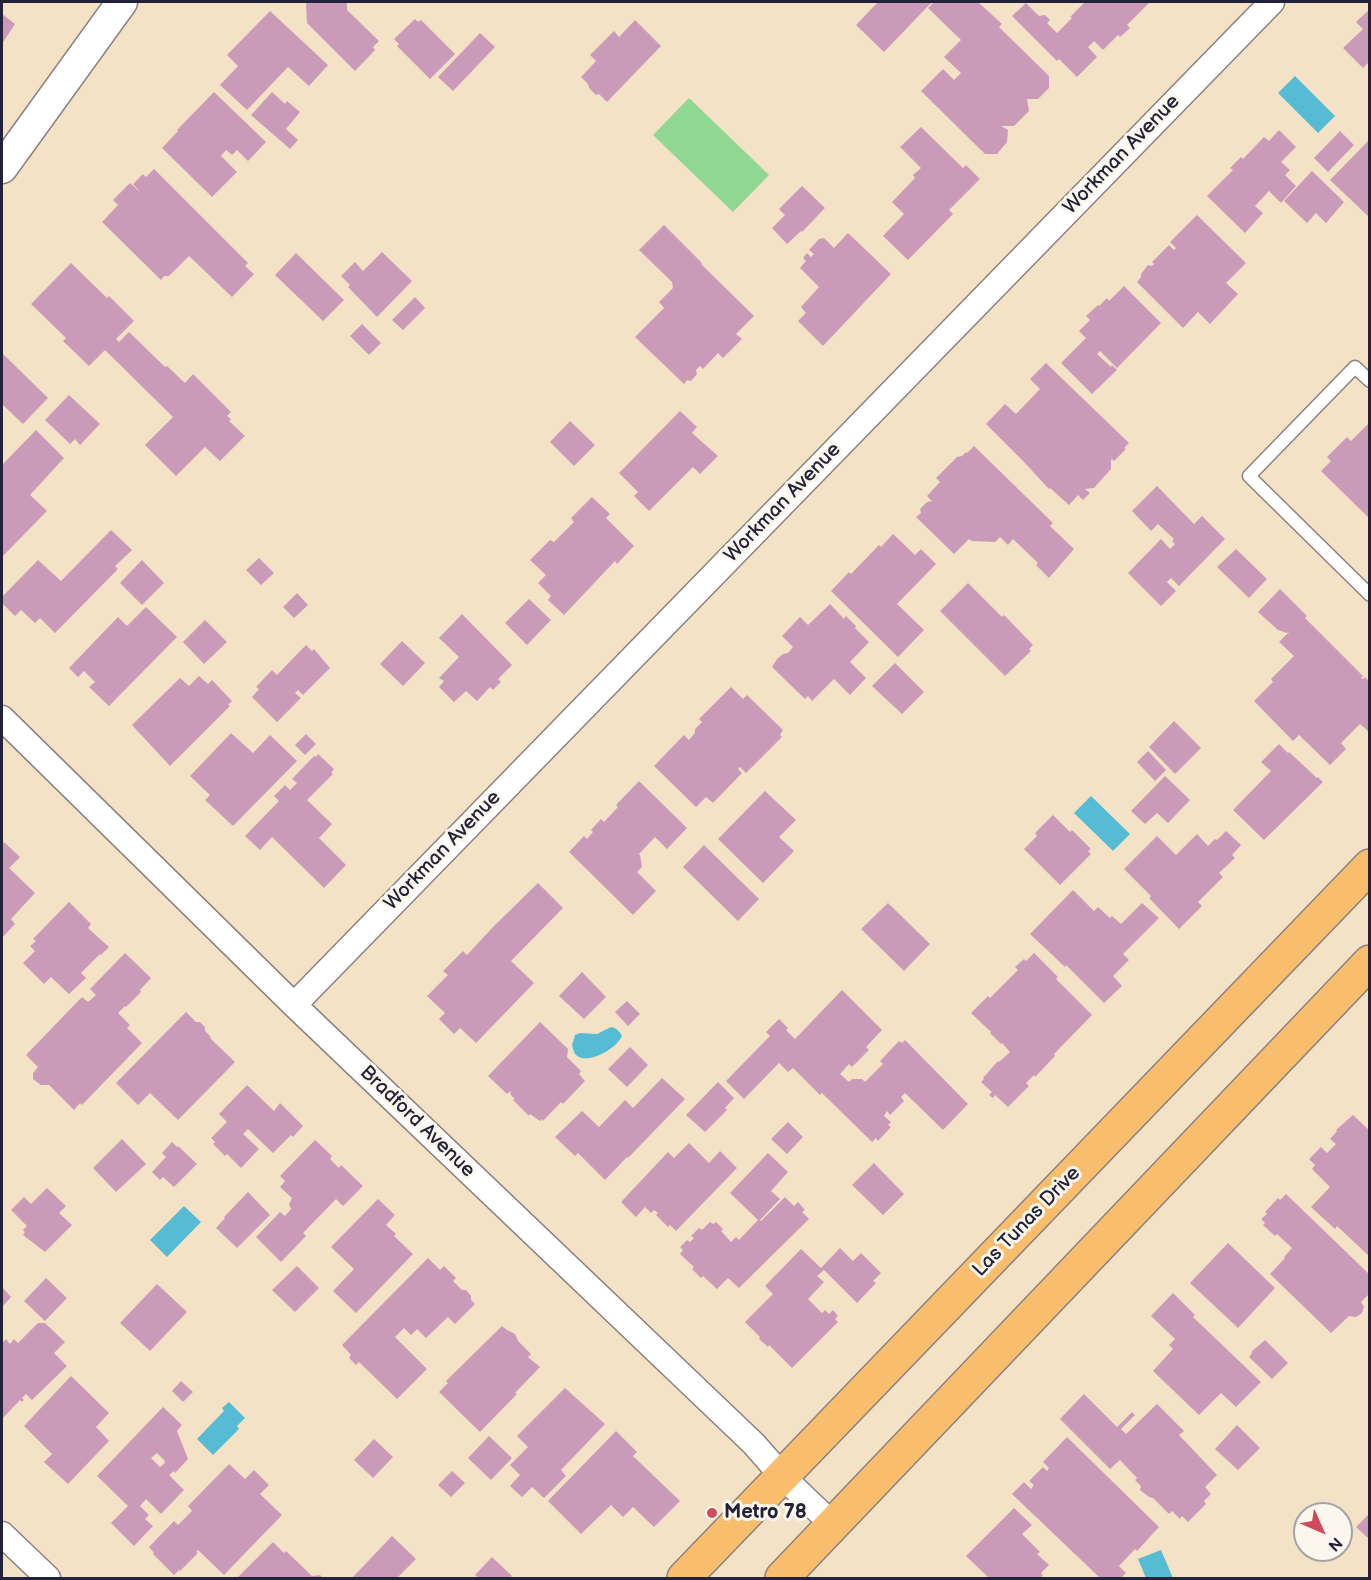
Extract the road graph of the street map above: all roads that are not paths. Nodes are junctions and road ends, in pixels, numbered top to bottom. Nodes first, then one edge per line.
1 (122, 2) edge
2 (1272, 2) edge
3 (2, 168) edge
4 (1370, 381) edge
5 (1370, 596) edge
6 (2, 718) edge
7 (1370, 866) edge
8 (1370, 962) edge
9 (294, 1005) junction
10 (782, 1476) junction
11 (833, 1525) junction
12 (2, 1534) edge
13 (48, 1578) edge
14 (684, 1578) edge
15 (782, 1578) edge

1 - 3 street
2 - 9 street, Workman Avenue
4 - 5 lane
6 - 9 street, Bradford Avenue
7 - 10 main road, Las Tunas Drive
8 - 11 main road
9 - 10 street, Bradford Avenue
10 - 11 street, Bradford Avenue
10 - 14 main road, Las Tunas Drive
11 - 15 main road
12 - 13 street

